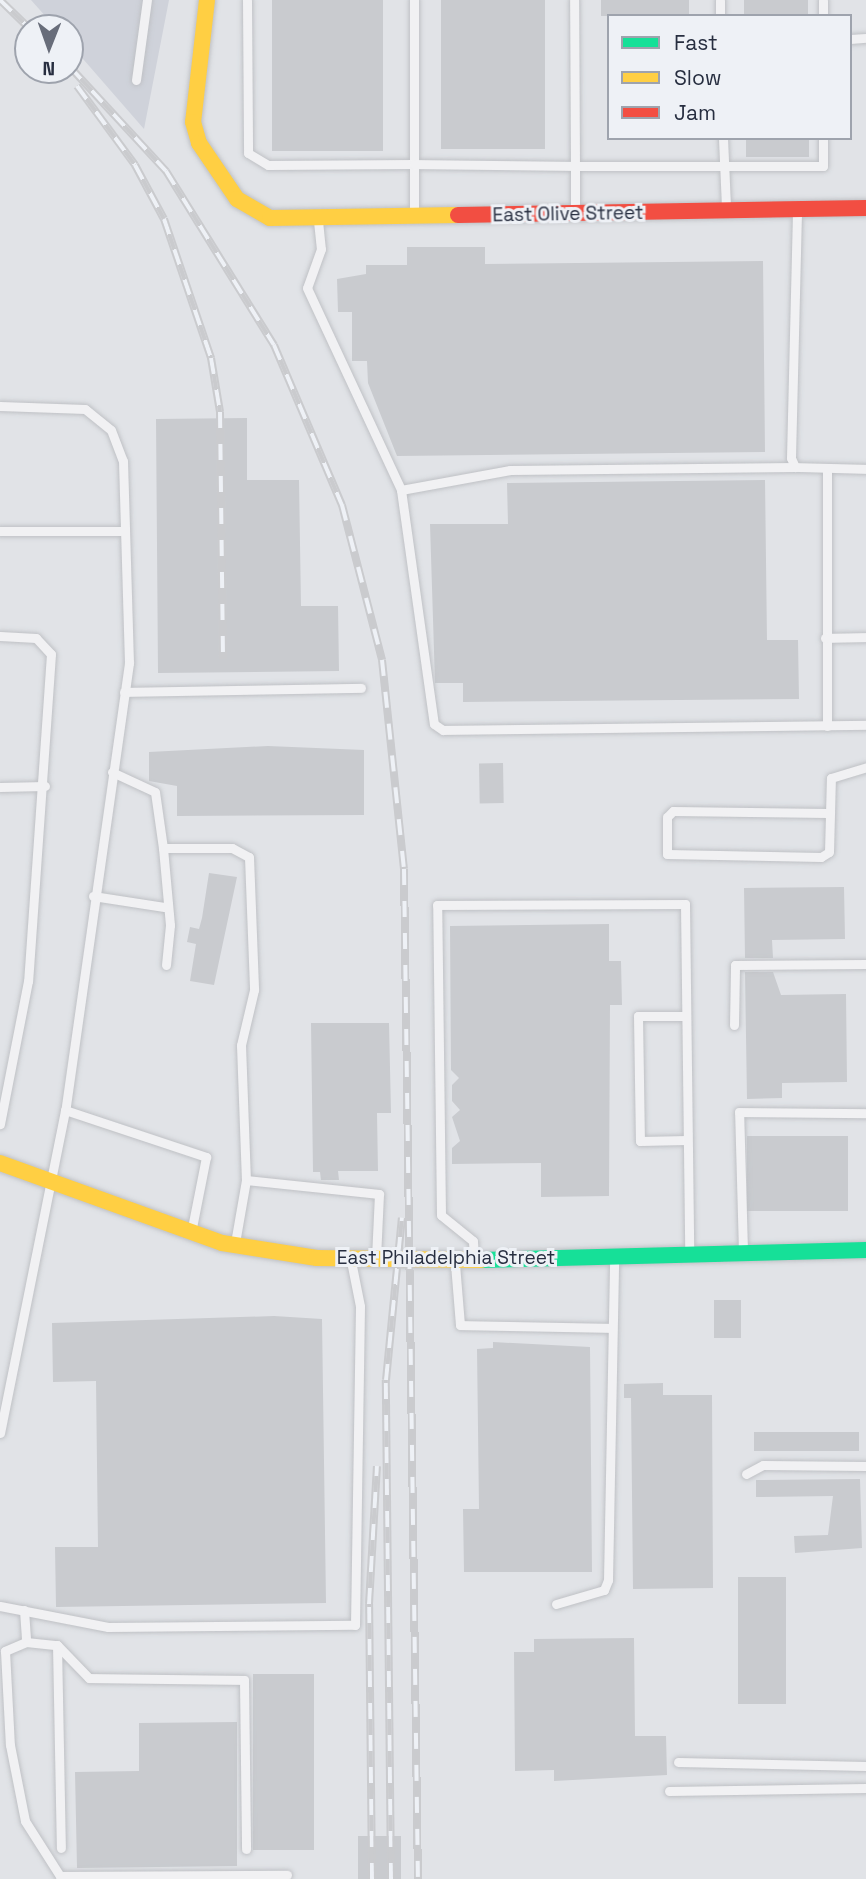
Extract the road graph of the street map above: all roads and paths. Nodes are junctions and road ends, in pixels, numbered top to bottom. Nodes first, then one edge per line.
1 (147, 0) edge
2 (208, 0) edge
3 (247, 0) edge
4 (414, 0) edge
5 (574, 0) edge
6 (136, 80) dead end
7 (723, 140) edge
8 (823, 140) edge
9 (414, 164) junction
10 (575, 166) junction
11 (724, 166) junction
12 (797, 208) junction
13 (866, 208) edge
14 (726, 211) junction
15 (575, 214) junction
16 (414, 218) junction
17 (318, 221) junction
18 (0, 406) edge
19 (794, 467) junction
20 (866, 469) edge
21 (827, 470) junction
22 (401, 490) junction
23 (0, 531) edge
24 (120, 531) junction
25 (0, 636) edge
26 (866, 637) edge
27 (825, 638) junction
28 (360, 688) dead end
29 (124, 692) junction
30 (866, 725) edge
31 (828, 726) junction
32 (866, 766) edge
33 (112, 772) junction
34 (45, 786) junction
35 (0, 787) edge
36 (827, 813) junction
37 (163, 848) junction
38 (93, 896) junction
39 (164, 907) junction
40 (866, 964) edge
41 (166, 965) dead end
42 (687, 1016) junction
43 (734, 1025) dead end
44 (3, 1089) edge
45 (65, 1110) junction
46 (866, 1114) edge
47 (0, 1124) edge
48 (687, 1140) junction
49 (0, 1163) edge
50 (246, 1180) junction
51 (47, 1183) junction
52 (191, 1233) junction
53 (235, 1245) junction
54 (866, 1250) edge
55 (743, 1252) junction
56 (689, 1254) junction
57 (614, 1256) junction
58 (351, 1259) junction
59 (474, 1260) junction
60 (376, 1261) junction
61 (456, 1261) junction
62 (612, 1328) junction
63 (0, 1433) edge
64 (866, 1466) edge
65 (746, 1474) dead end
66 (556, 1604) dead end
67 (0, 1606) edge
68 (24, 1610) junction
69 (26, 1642) junction
70 (57, 1645) junction
71 (678, 1762) dead end
72 (866, 1766) edge
73 (866, 1788) edge
74 (669, 1791) dead end
75 (61, 1848) dead end
76 (246, 1849) dead end
77 (287, 1875) dead end

1 - 6 lane
2 - 17 street, East Olive Street
3 - 9 lane
4 - 9 lane
5 - 10 lane
7 - 11 lane
8 - 11 lane
9 - 10 lane
9 - 16 lane
10 - 11 lane
10 - 15 lane
11 - 14 lane
12 - 13 street, East Olive Street
12 - 14 street, East Olive Street
12 - 19 lane
14 - 15 street, East Olive Street
15 - 16 street, East Olive Street
16 - 17 street, East Olive Street
17 - 22 lane
18 - 24 lane
19 - 21 lane
19 - 22 lane
20 - 21 lane
21 - 27 lane
22 - 31 lane
23 - 24 lane
24 - 29 lane
25 - 34 lane
26 - 27 lane
27 - 31 lane
28 - 29 lane
29 - 33 lane
30 - 31 lane
32 - 36 lane
33 - 37 lane
33 - 38 lane
34 - 35 lane
34 - 44 lane
36 - 36 lane
37 - 39 lane
37 - 50 lane
38 - 39 lane
38 - 45 lane
39 - 41 lane
40 - 43 lane
42 - 48 lane
42 - 48 lane
42 - 59 lane
44 - 47 lane
45 - 51 lane
45 - 52 lane
46 - 55 lane
48 - 56 lane
49 - 51 street, East Philadelphia Street
50 - 53 lane
50 - 60 lane
51 - 52 street, East Philadelphia Street
51 - 63 lane
52 - 53 street, East Philadelphia Street
53 - 58 street, East Philadelphia Street
54 - 55 street, East Philadelphia Street
55 - 56 street, East Philadelphia Street
56 - 57 street, East Philadelphia Street
57 - 59 street, East Philadelphia Street
57 - 62 lane
58 - 60 street, East Philadelphia Street
58 - 68 lane
59 - 61 street, East Philadelphia Street
60 - 61 street, East Philadelphia Street
61 - 62 lane
62 - 66 lane
64 - 65 lane
67 - 68 lane
68 - 69 lane
69 - 70 lane
69 - 77 lane
70 - 75 lane
70 - 76 lane
71 - 72 lane
73 - 74 lane

